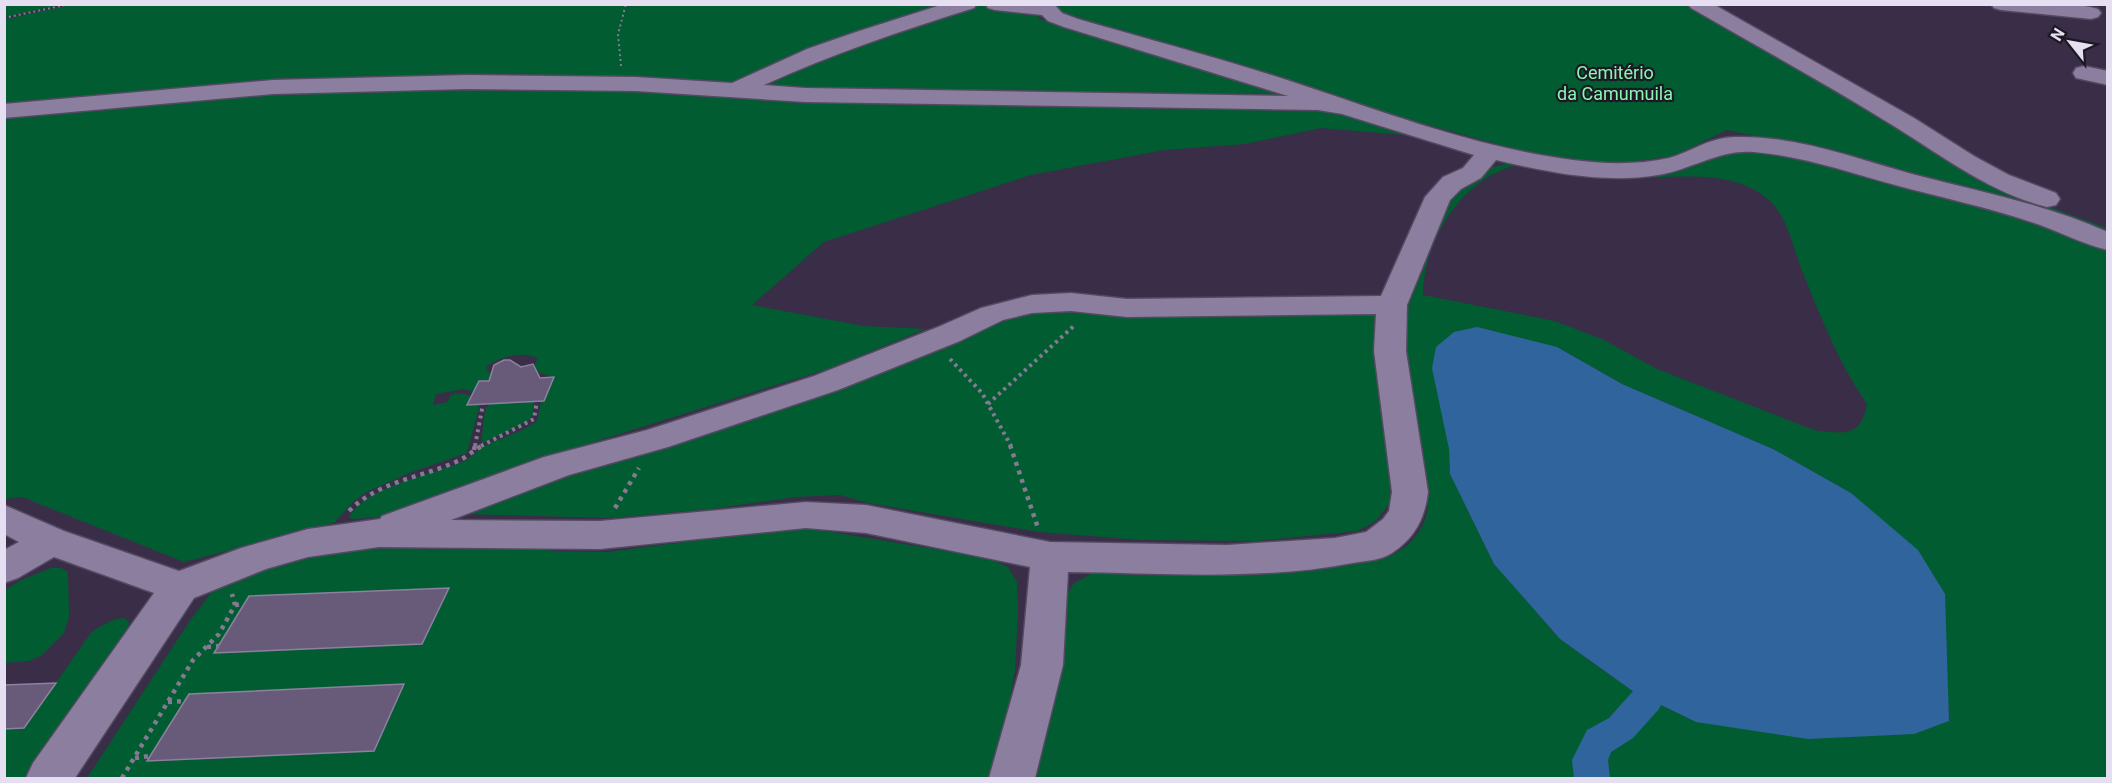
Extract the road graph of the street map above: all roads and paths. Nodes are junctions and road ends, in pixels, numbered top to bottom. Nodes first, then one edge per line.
1 (70, 4) edge
2 (626, 4) edge
3 (984, 4) edge
4 (996, 4) edge
5 (1698, 4) edge
6 (2001, 4) edge
7 (2070, 4) edge
8 (962, 6) edge
9 (1044, 7) edge
10 (2099, 17) edge
11 (4, 18) edge
12 (2084, 73) dead end
13 (2108, 78) edge
14 (626, 84) junction
15 (734, 91) junction
16 (1347, 108) junction
17 (4, 111) edge
18 (1489, 152) junction
19 (2108, 222) edge
20 (2108, 242) edge
21 (1097, 305) junction
22 (1392, 305) junction
23 (933, 341) junction
24 (537, 401) dead end
25 (483, 404) dead end
26 (988, 404) junction
27 (656, 439) junction
28 (474, 450) junction
29 (346, 514) dead end
30 (4, 518) edge
31 (379, 533) junction
32 (600, 535) junction
33 (51, 541) junction
34 (1050, 557) junction
35 (4, 568) edge
36 (180, 587) junction
37 (229, 589) dead end
38 (244, 604) dead end
39 (235, 605) junction
40 (219, 646) dead end
41 (206, 647) junction
42 (184, 701) dead end
43 (168, 702) junction
44 (150, 756) dead end
45 (135, 758) junction
46 (49, 778) edge
47 (122, 778) edge
48 (1012, 778) edge

1 - 11 path
2 - 14 path
3 - 8 street
4 - 9 street
5 - 19 street
6 - 10 street
7 - 10 street
8 - 15 street
9 - 16 street
12 - 13 street
14 - 15 street
14 - 17 street
15 - 16 street
16 - 18 street
18 - 20 street
18 - 22 street
21 - 22 street
21 - 23 street
21 - 26 path
22 - 34 street
23 - 26 path
23 - 27 street
24 - 28 path
25 - 28 path
26 - 34 path
27 - 31 street
27 - 32 path
28 - 29 path
30 - 33 street
31 - 32 street
31 - 36 street
32 - 34 street
33 - 35 street
33 - 36 street
34 - 48 street
36 - 46 street
37 - 39 path
38 - 39 path
39 - 41 path
40 - 41 path
41 - 43 path
42 - 43 path
43 - 45 path
44 - 45 path
45 - 47 path

